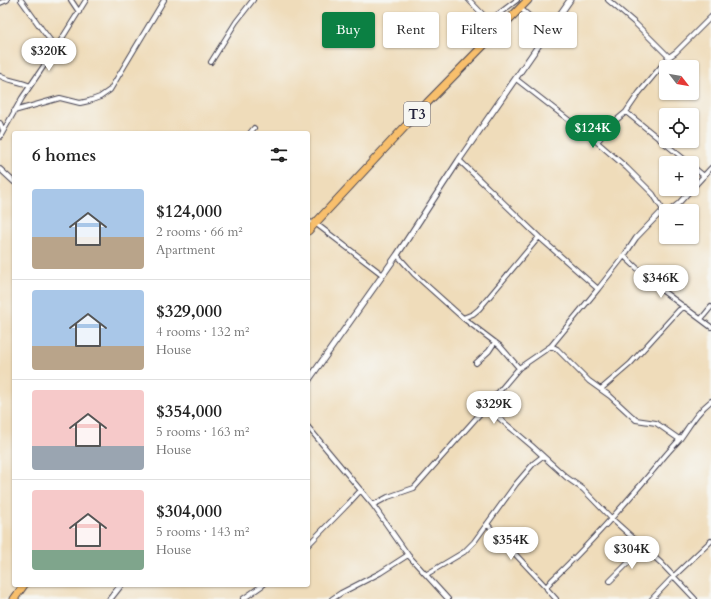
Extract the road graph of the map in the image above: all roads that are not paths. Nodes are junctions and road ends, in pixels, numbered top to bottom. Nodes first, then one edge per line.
1 (6, 0) edge
2 (21, 0) edge
3 (71, 0) edge
4 (86, 0) edge
5 (164, 0) edge
6 (253, 0) edge
7 (469, 0) edge
8 (517, 0) edge
9 (528, 0) edge
10 (570, 0) edge
11 (608, 0) edge
12 (0, 2) edge
13 (520, 8) junction
14 (79, 12) junction
15 (480, 12) edge
16 (502, 12) edge
17 (525, 12) edge
18 (562, 12) edge
19 (511, 17) edge
20 (711, 17) edge
21 (56, 48) junction
22 (481, 48) edge
23 (537, 48) edge
24 (670, 57) junction
25 (211, 62) dead end
26 (0, 76) edge
27 (516, 79) junction
28 (30, 86) junction
29 (14, 111) junction
30 (626, 112) junction
31 (0, 123) edge
32 (254, 128) dead end
33 (4, 130) junction
34 (252, 131) edge
35 (0, 137) edge
36 (597, 142) junction
37 (680, 156) edge
38 (459, 160) junction
39 (711, 168) edge
40 (0, 169) edge
41 (699, 172) edge
42 (704, 176) junction
43 (12, 180) edge
44 (659, 204) edge
45 (678, 204) edge
46 (659, 216) edge
47 (311, 223) edge
48 (539, 237) junction
49 (397, 255) junction
50 (624, 256) junction
51 (383, 275) junction
52 (598, 289) junction
53 (685, 307) junction
54 (711, 307) edge
55 (463, 318) junction
56 (701, 319) junction
57 (711, 327) edge
58 (495, 342) junction
59 (551, 346) junction
60 (476, 364) dead end
61 (519, 368) junction
62 (310, 378) edge
63 (601, 389) junction
64 (711, 401) edge
65 (486, 407) junction
66 (310, 429) edge
67 (679, 439) junction
68 (544, 456) junction
69 (361, 490) junction
70 (373, 505) junction
71 (612, 519) junction
72 (487, 524) junction
73 (711, 540) edge
74 (310, 543) edge
75 (644, 547) junction
76 (408, 555) junction
77 (427, 574) junction
78 (673, 576) junction
79 (610, 581) dead end
80 (23, 587) edge
81 (119, 587) edge
82 (259, 587) edge
83 (547, 588) junction
84 (14, 599) edge
85 (110, 599) edge
86 (243, 599) edge
87 (332, 599) edge
88 (448, 599) edge
89 (556, 599) edge
90 (652, 599) edge
91 (695, 599) edge

1 - 12 street
2 - 21 street
3 - 14 street
4 - 14 street
5 - 29 street
6 - 25 street
7 - 15 street
8 - 16 street
9 - 13 highway, T3
10 - 18 street
11 - 24 street
13 - 17 street
13 - 19 highway, T3
14 - 21 street
20 - 24 street
21 - 28 street
22 - 47 highway, T3
23 - 27 street
24 - 30 street
26 - 28 street
27 - 36 street
27 - 38 street
28 - 29 street
29 - 33 street
30 - 36 street
30 - 37 street
31 - 33 street
32 - 34 street
33 - 35 street
36 - 44 street
38 - 48 street
38 - 49 street
39 - 42 street
40 - 43 street
41 - 42 street
42 - 45 street
46 - 50 street
47 - 51 street
48 - 52 street
48 - 55 street
49 - 51 street
49 - 55 street
50 - 52 street
50 - 53 street
51 - 62 street
52 - 59 street
53 - 56 street
53 - 63 street
54 - 56 street
55 - 58 street
56 - 57 street
58 - 60 street
58 - 61 street
59 - 61 street
59 - 63 street
61 - 65 street
63 - 67 street
64 - 67 street
65 - 68 street
65 - 70 street
66 - 69 street
67 - 71 street
68 - 71 street
68 - 72 street
69 - 70 street
69 - 74 street
70 - 76 street
71 - 75 street
71 - 83 street
72 - 77 street
72 - 83 street
73 - 78 street
75 - 78 street
75 - 79 street
76 - 77 street
76 - 87 street
77 - 88 street
78 - 90 street
78 - 91 street
80 - 84 highway
81 - 85 street
82 - 86 street
83 - 89 street

